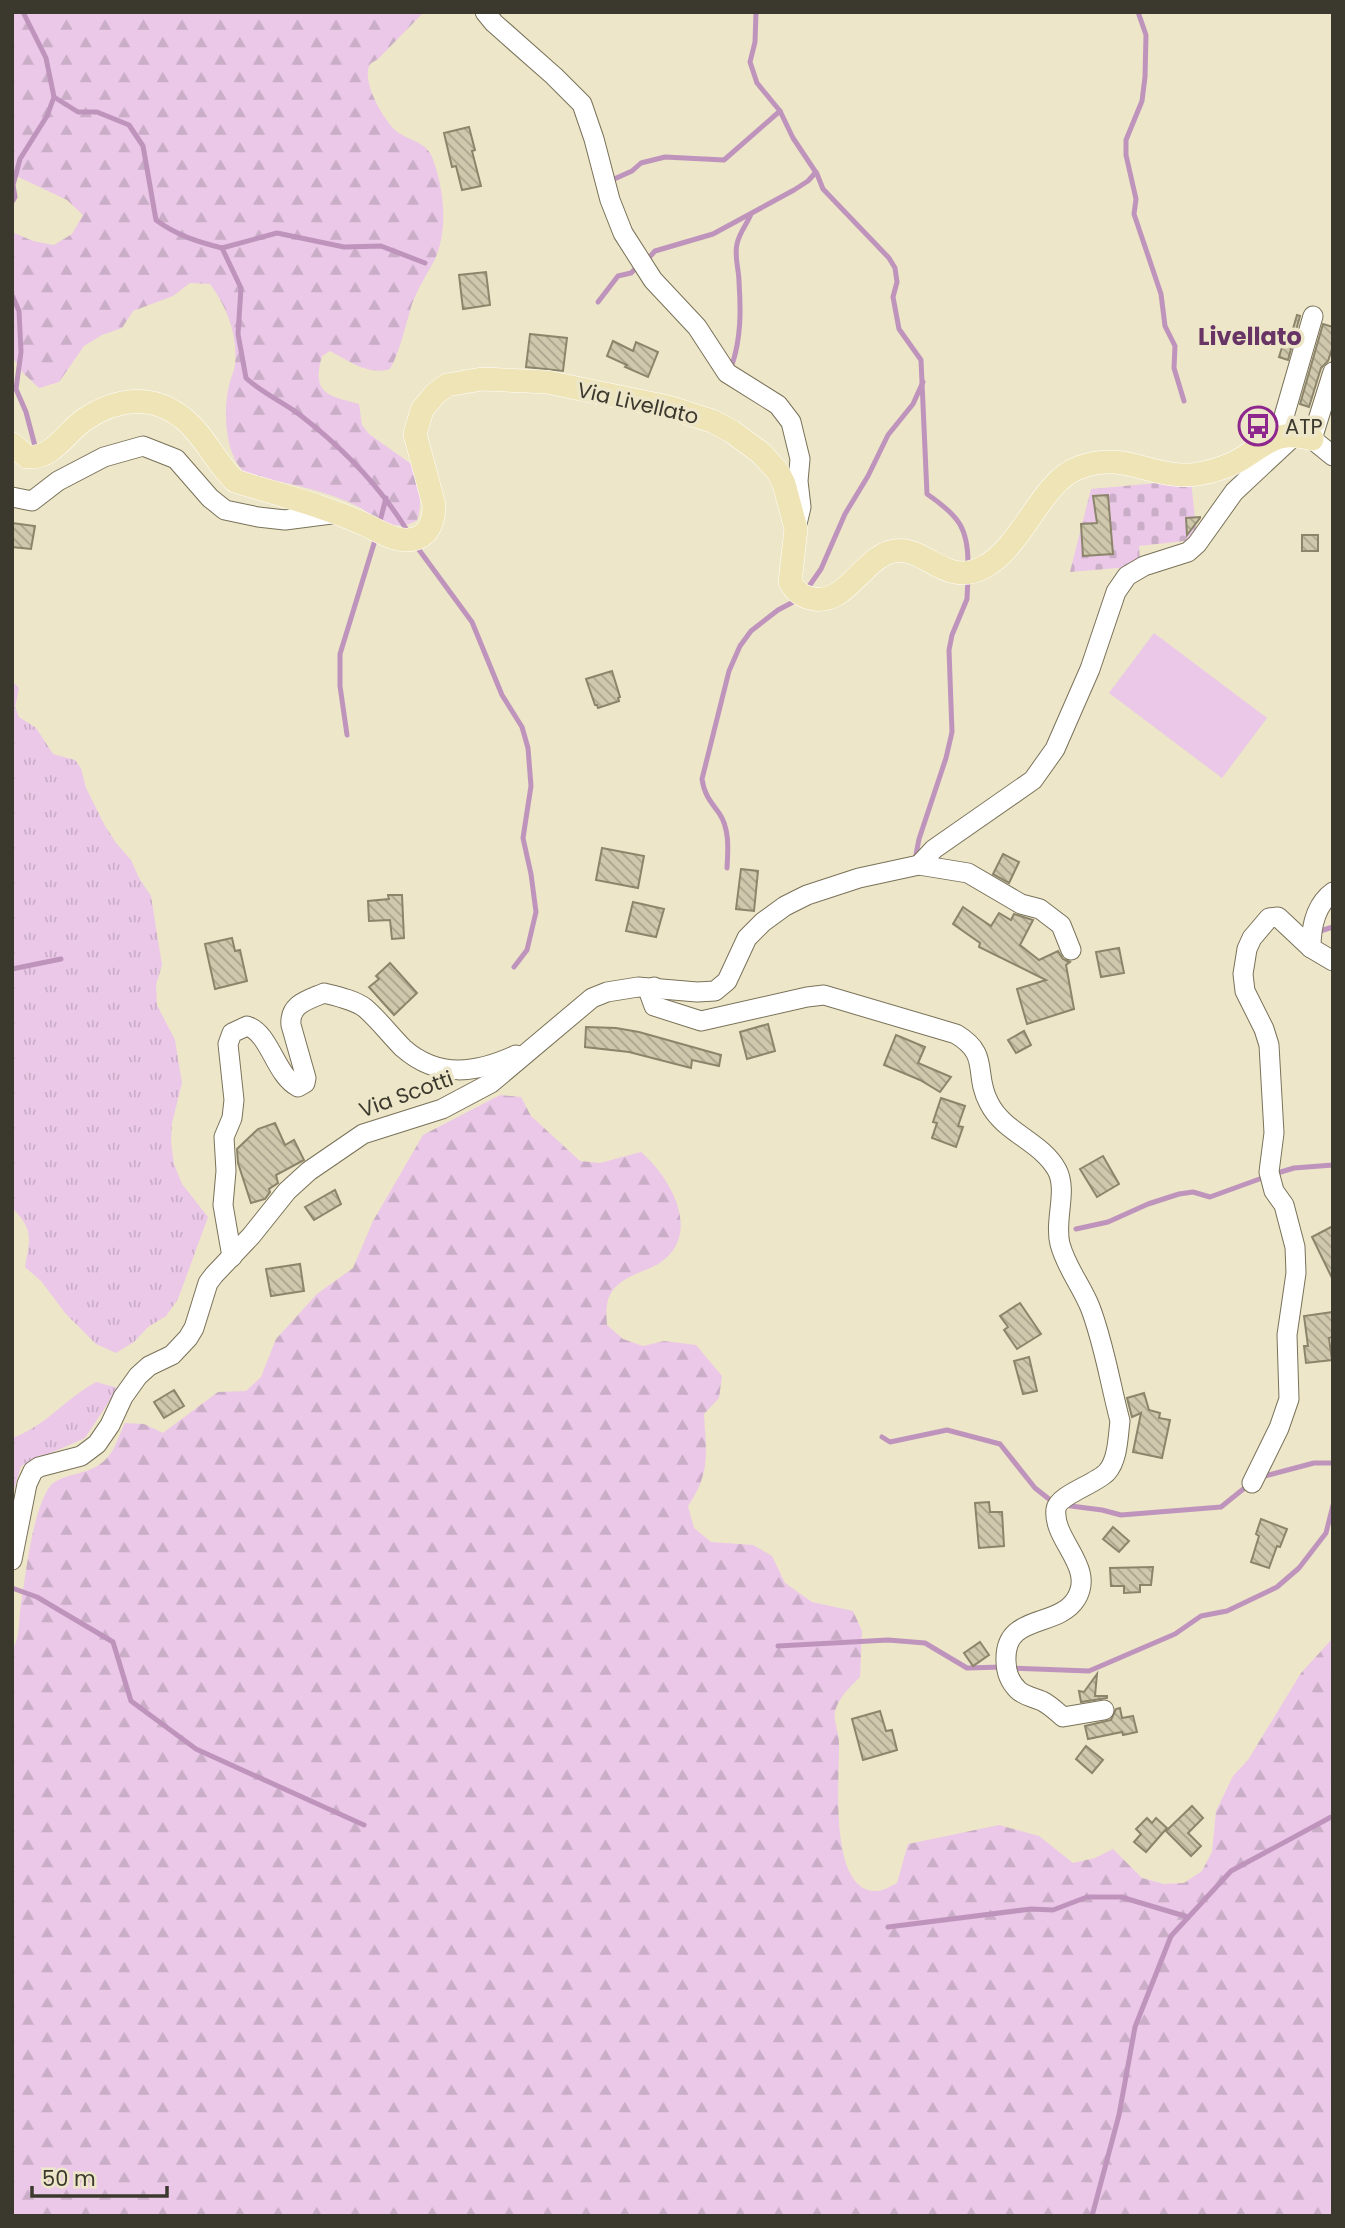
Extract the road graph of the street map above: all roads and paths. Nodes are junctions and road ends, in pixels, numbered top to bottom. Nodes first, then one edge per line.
1 (485, 12) edge
2 (1313, 316) dead end
3 (1333, 372) edge
4 (1295, 437) junction
5 (12, 444) edge
6 (1333, 456) edge
7 (12, 497) edge
8 (340, 513) junction
9 (796, 529) junction
10 (919, 866) junction
11 (1333, 892) edge
12 (1311, 948) junction
13 (1071, 950) dead end
14 (1333, 961) edge
15 (654, 987) junction
16 (539, 1044) junction
17 (232, 1257) junction
18 (1252, 1483) dead end
19 (12, 1560) edge
20 (1104, 1710) dead end

1 - 9 street
2 - 4 street
3 - 4 street
4 - 6 street
4 - 9 main road, Via Livellato
4 - 10 street
5 - 8 main road, Via Livellato
7 - 8 street
8 - 9 main road, Via Livellato
10 - 13 street
10 - 15 street, Via Scotti
11 - 12 street
12 - 14 street
12 - 18 street
15 - 16 street, Via Scotti
15 - 20 street
16 - 17 street, Via Scotti
16 - 17 street
17 - 19 street, Via Scotti

